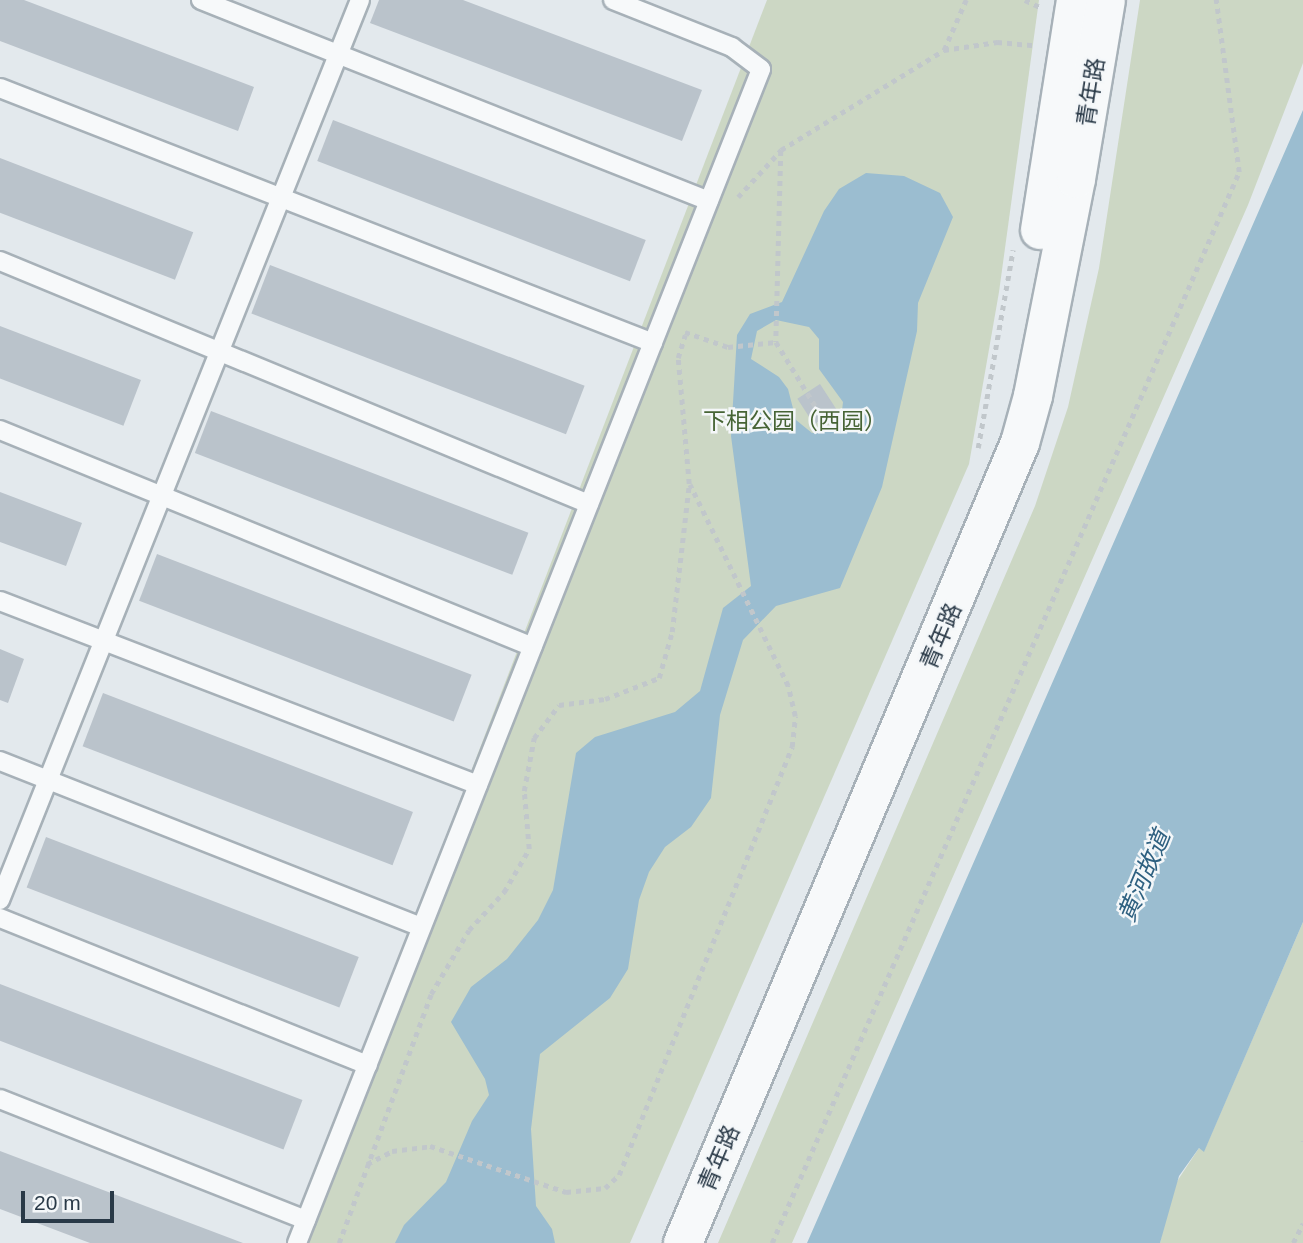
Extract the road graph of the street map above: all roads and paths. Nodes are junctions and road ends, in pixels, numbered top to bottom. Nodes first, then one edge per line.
1 (201, 0) edge
2 (360, 0) edge
3 (613, 0) edge
4 (966, 0) edge
5 (1025, 0) edge
6 (1048, 0) edge
7 (1106, 0) edge
8 (1216, 0) edge
9 (1061, 5) edge
10 (1041, 45) dead end
11 (944, 50) junction
12 (339, 54) junction
13 (0, 88) edge
14 (781, 150) junction
15 (281, 198) junction
16 (709, 201) junction
17 (733, 203) dead end
18 (1013, 248) dead end
19 (0, 261) edge
20 (689, 319) dead end
21 (685, 332) junction
22 (776, 342) junction
23 (653, 343) junction
24 (219, 352) junction
25 (816, 407) dead end
26 (0, 430) edge
27 (976, 457) dead end
28 (689, 484) junction
29 (162, 496) junction
30 (589, 504) junction
31 (0, 601) edge
32 (104, 641) junction
33 (533, 647) junction
34 (0, 761) edge
35 (48, 780) junction
36 (478, 785) junction
37 (0, 900) edge
38 (0, 918) edge
39 (422, 927) junction
40 (368, 1065) junction
41 (0, 1099) edge
42 (366, 1165) junction
43 (306, 1220) junction
44 (1303, 1223) edge
45 (298, 1243) edge
46 (339, 1243) edge
47 (663, 1243) edge
48 (683, 1243) edge
49 (772, 1243) edge
50 (1293, 1243) edge

1 - 12 lane
2 - 12 lane
3 - 16 lane
4 - 11 path
5 - 9 path
6 - 9 path
7 - 48 street, 青年路
8 - 49 path
9 - 47 street, 青年路
10 - 11 path
11 - 14 path
12 - 15 lane
12 - 16 lane
13 - 15 lane
14 - 17 path
14 - 22 path
15 - 23 lane
15 - 24 lane
16 - 23 lane
18 - 27 path
19 - 24 lane
20 - 21 path
21 - 22 path
21 - 28 path
22 - 25 path
23 - 30 lane
24 - 29 lane
24 - 30 lane
26 - 29 lane
28 - 42 path
28 - 42 path
29 - 32 lane
29 - 33 lane
30 - 33 lane
31 - 32 lane
32 - 35 lane
32 - 36 lane
33 - 36 lane
34 - 35 lane
35 - 37 lane
35 - 39 lane
36 - 39 lane
38 - 40 lane
39 - 40 lane
40 - 43 lane
41 - 43 lane
42 - 46 path
43 - 45 lane
44 - 50 path

